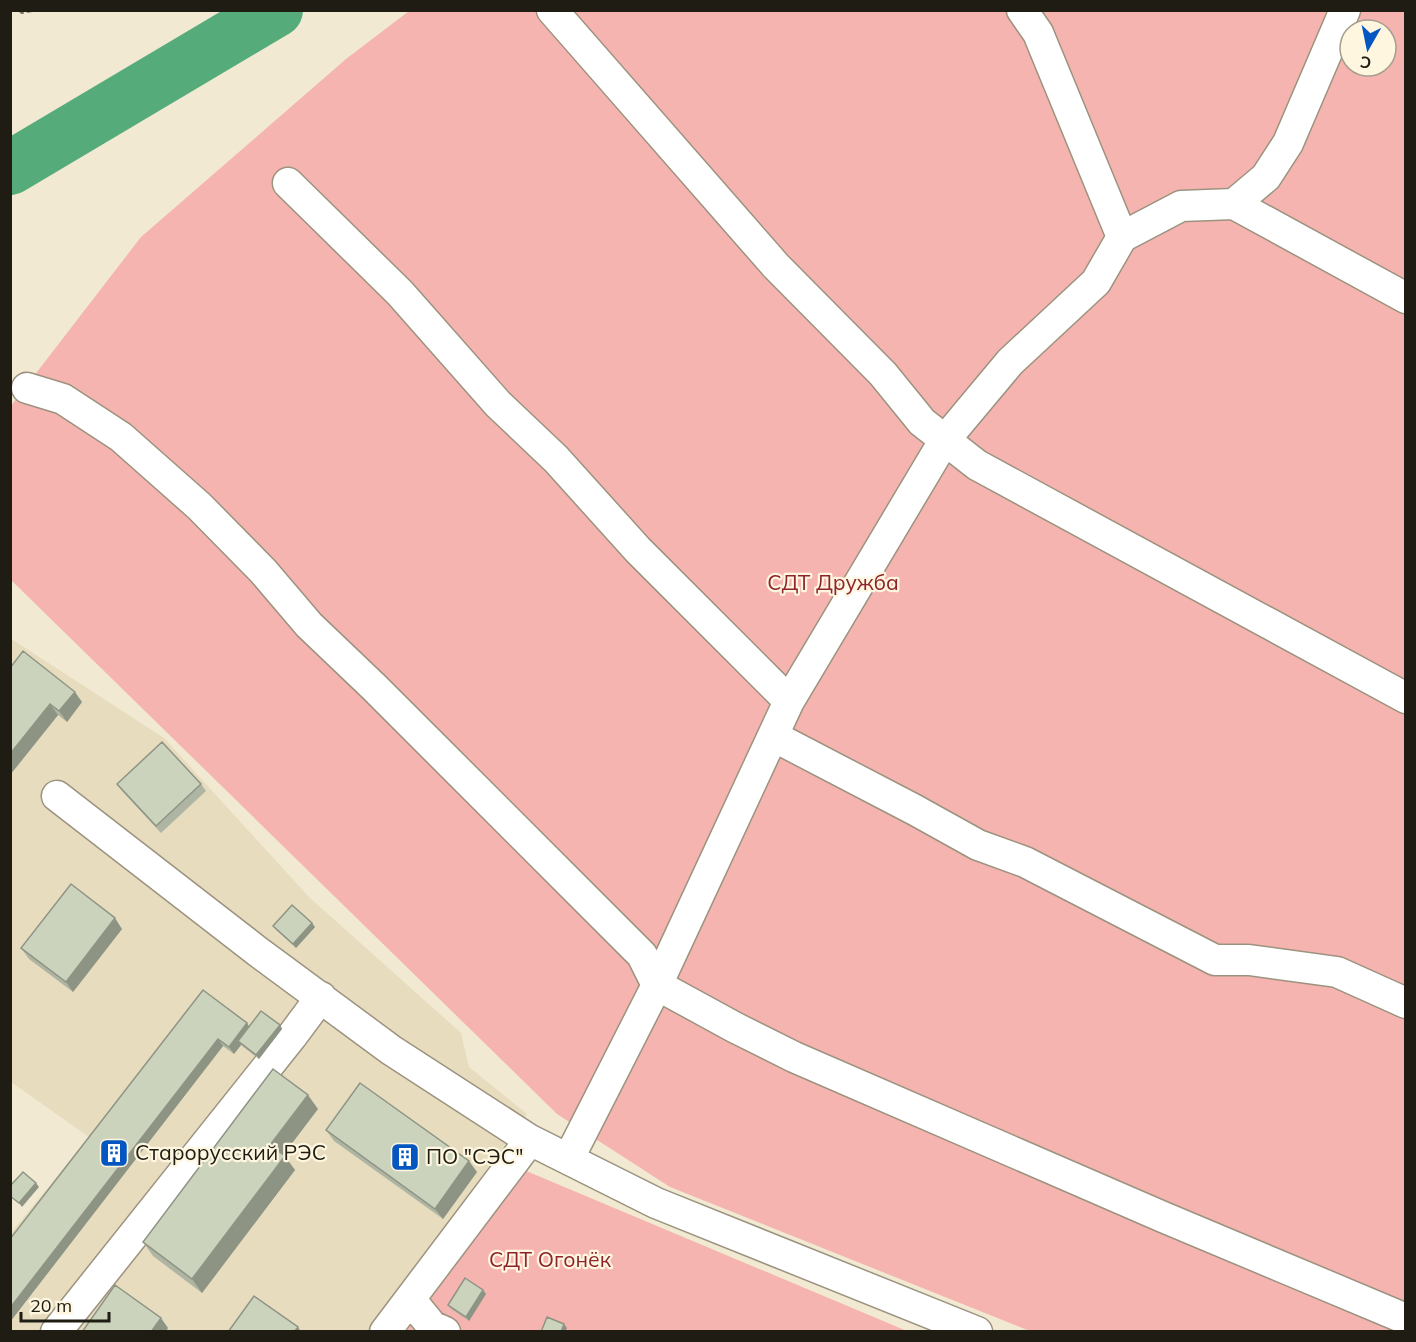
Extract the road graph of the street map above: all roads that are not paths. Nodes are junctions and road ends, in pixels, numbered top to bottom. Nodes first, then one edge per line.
1 (552, 10) edge
2 (1022, 10) edge
3 (1345, 10) edge
4 (288, 183) dead end
5 (1234, 204) junction
6 (1122, 237) junction
7 (1406, 298) edge
8 (27, 388) dead end
9 (944, 441) junction
10 (1406, 698) edge
11 (789, 701) junction
12 (772, 736) junction
13 (57, 796) dead end
14 (657, 985) junction
15 (321, 997) junction
16 (1406, 1003) edge
17 (530, 1140) junction
18 (570, 1158) junction
19 (410, 1299) junction
20 (1406, 1319) edge
21 (56, 1332) edge
22 (386, 1332) edge
23 (445, 1332) edge
24 (977, 1332) edge

1 - 9 street
2 - 6 street
3 - 5 street
4 - 11 street
5 - 6 street
5 - 7 street
6 - 9 street
8 - 14 street
9 - 10 street
9 - 11 street
11 - 12 street
12 - 14 street
12 - 16 street
13 - 15 street
14 - 18 street
14 - 20 street
15 - 17 street
15 - 21 street
17 - 18 street
17 - 19 street
18 - 24 street
19 - 22 street
19 - 23 street

